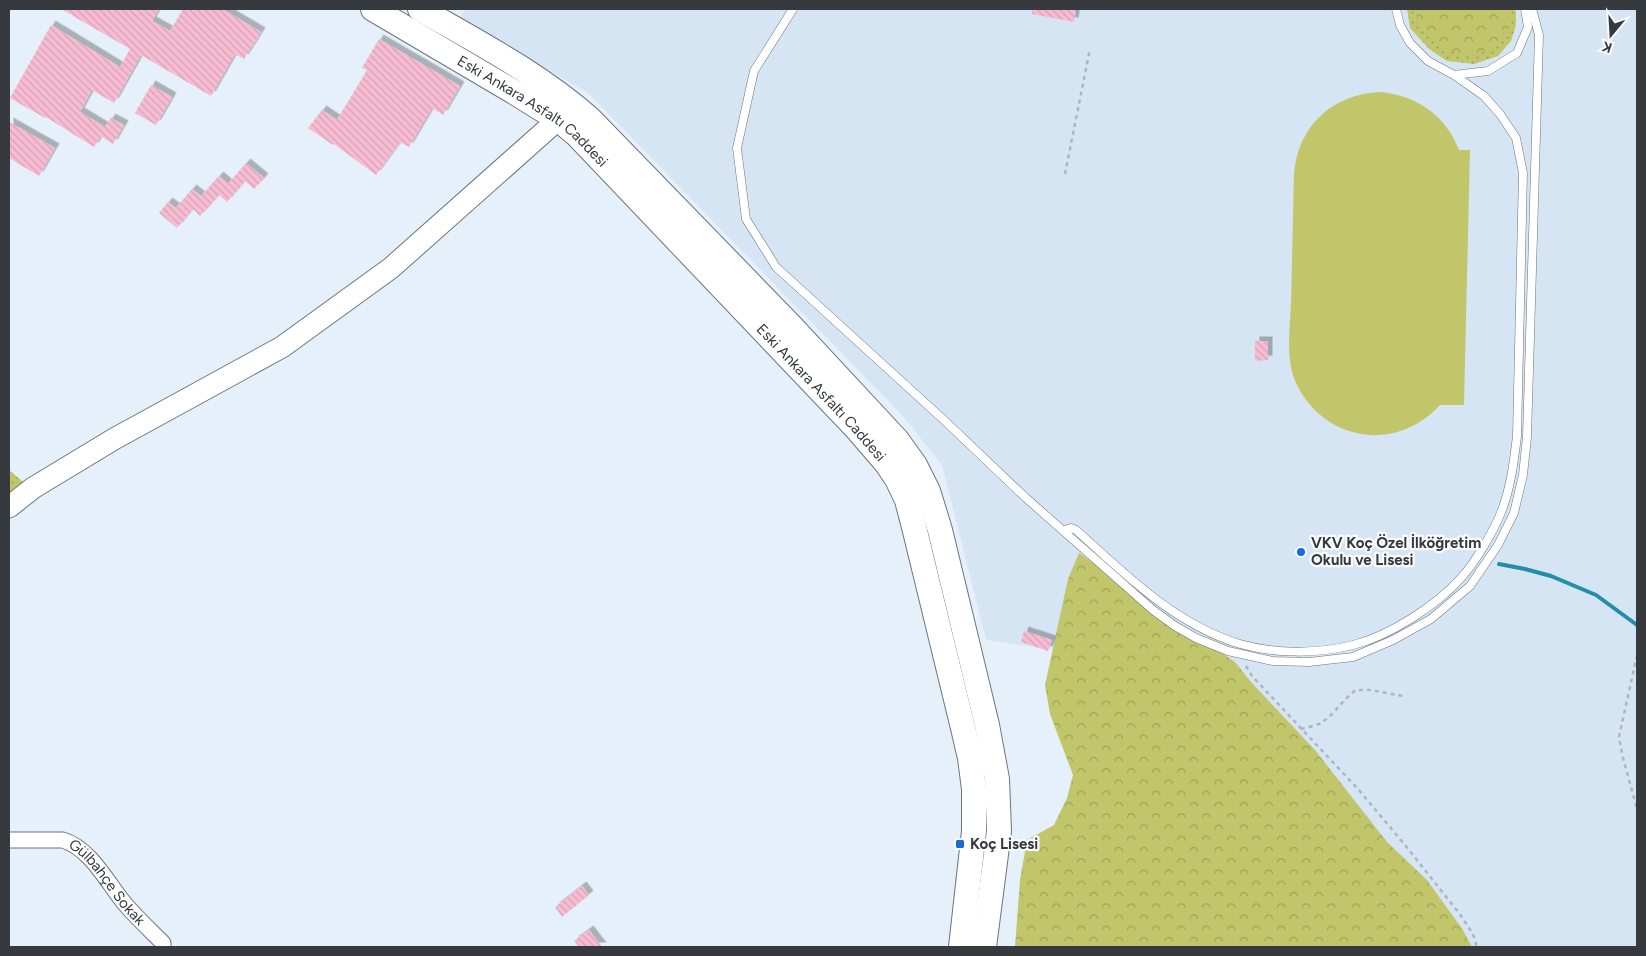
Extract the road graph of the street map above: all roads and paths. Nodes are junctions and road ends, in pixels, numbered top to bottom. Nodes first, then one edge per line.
1 (373, 9) edge
2 (420, 9) edge
3 (793, 9) edge
4 (1396, 9) edge
5 (1525, 9) edge
6 (1532, 9) edge
7 (1090, 49) dead end
8 (1454, 75) junction
9 (566, 112) junction
10 (1065, 174) dead end
11 (9, 507) edge
12 (1064, 530) junction
13 (1637, 654) edge
14 (1243, 655) junction
15 (1403, 696) dead end
16 (1301, 729) junction
17 (1637, 810) edge
18 (9, 840) edge
19 (164, 946) edge
20 (961, 947) edge
21 (984, 947) edge
22 (1477, 947) edge

1 - 9 main road, Eski Ankara Asfaltı Caddesi
2 - 9 main road, Eski Ankara Asfaltı Caddesi
3 - 12 lane
4 - 8 lane
5 - 8 lane
6 - 14 lane
7 - 10 path
8 - 12 lane
9 - 11 street
9 - 20 main road, Eski Ankara Asfaltı Caddesi
9 - 21 main road, Eski Ankara Asfaltı Caddesi
12 - 14 lane
13 - 17 path
14 - 16 path
15 - 16 path
16 - 22 path
18 - 19 street, Gülbahçe Sokak

